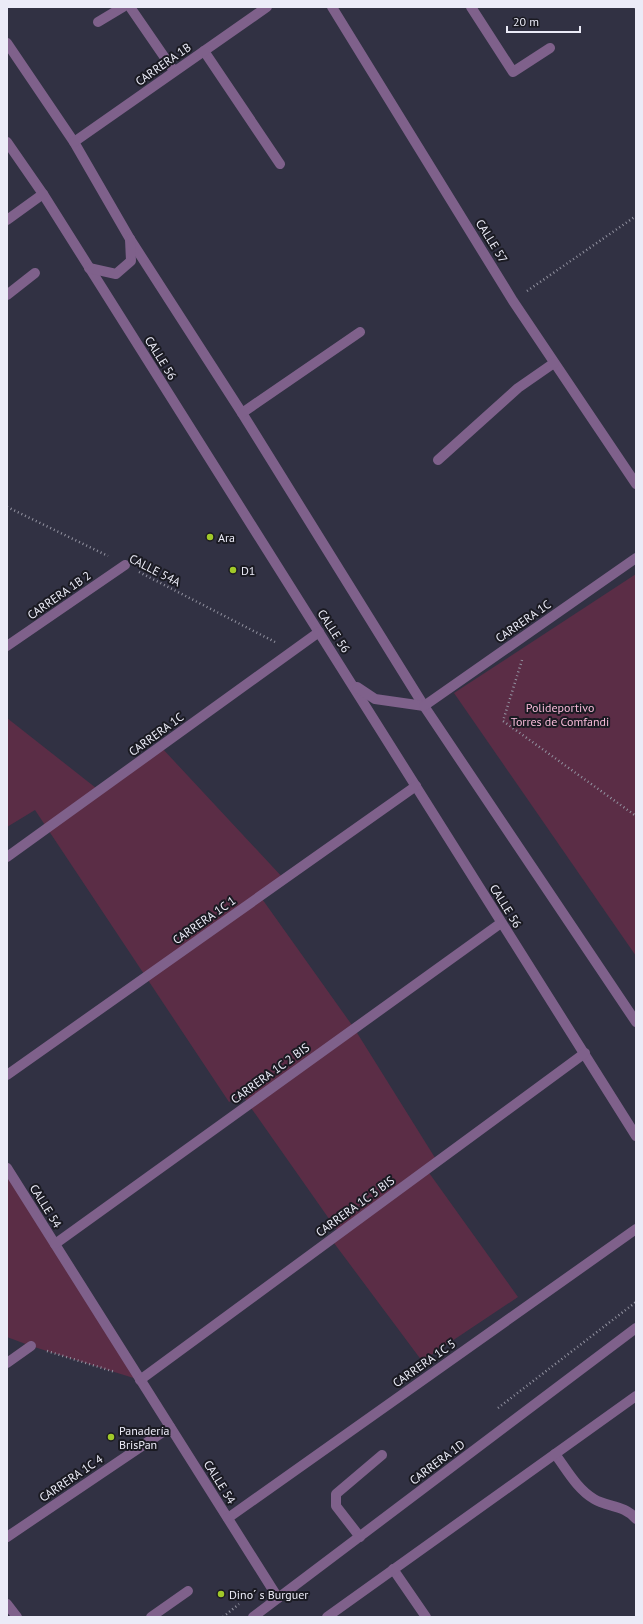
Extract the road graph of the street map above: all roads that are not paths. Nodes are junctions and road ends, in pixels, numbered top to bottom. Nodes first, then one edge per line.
1 (123, 7) edge
2 (130, 7) edge
3 (267, 7) edge
4 (332, 7) edge
5 (471, 7) edge
6 (98, 22) dead end
7 (7, 43) edge
8 (550, 48) dead end
9 (204, 51) junction
10 (174, 72) junction
11 (7, 142) edge
12 (74, 142) junction
13 (280, 164) dead end
14 (43, 194) junction
15 (7, 220) edge
16 (130, 239) junction
17 (89, 268) junction
18 (35, 273) dead end
19 (7, 295) edge
20 (360, 332) dead end
21 (554, 363) junction
22 (242, 414) junction
23 (438, 460) dead end
24 (636, 484) edge
25 (636, 558) edge
26 (125, 565) road end
27 (319, 632) junction
28 (7, 646) edge
29 (351, 682) junction
30 (424, 706) junction
31 (416, 786) junction
32 (7, 857) edge
33 (501, 924) junction
34 (636, 1022) edge
35 (585, 1053) junction
36 (7, 1075) edge
37 (636, 1136) edge
38 (7, 1168) edge
39 (636, 1229) edge
40 (55, 1244) junction
41 (636, 1328) edge
42 (31, 1346) road end
43 (7, 1363) edge
44 (140, 1380) junction
45 (636, 1396) edge
46 (170, 1427) junction
47 (555, 1454) junction
48 (382, 1455) dead end
49 (228, 1518) junction
50 (636, 1519) edge
51 (7, 1537) edge
52 (360, 1537) junction
53 (393, 1569) junction
54 (188, 1591) dead end
55 (278, 1598) junction
56 (7, 1604) edge
57 (17, 1617) edge
58 (151, 1617) edge
59 (253, 1617) edge
60 (327, 1617) edge
61 (426, 1617) edge

1 - 6 street
2 - 10 street
3 - 9 street, CARRERA 1B
4 - 21 street, CALLE 57
5 - 8 street
7 - 12 street
9 - 10 street, CARRERA 1B
9 - 13 street
10 - 12 street, CARRERA 1B
11 - 14 street, CALLE 56
12 - 16 street
14 - 15 street
14 - 17 street, CALLE 56
16 - 17 street
16 - 22 street
17 - 27 street, CALLE 56
18 - 19 street
20 - 22 street
21 - 23 street
21 - 24 street, CALLE 57
22 - 30 street
25 - 30 street, CARRERA 1C
26 - 28 street, CARRERA 1B 2
27 - 29 street, CALLE 56
27 - 32 street, CARRERA 1C
29 - 30 street
29 - 31 street, CALLE 56
30 - 34 street
31 - 33 street, CALLE 56
31 - 36 street, CARRERA 1C 1
33 - 35 street, CALLE 56
33 - 40 street, CARRERA 1C 2 BIS
35 - 37 street, CALLE 56
35 - 44 street, CARRERA 1C 3 BIS
38 - 40 street, CALLE 54
39 - 49 street, CARRERA 1C 5
40 - 44 street, CALLE 54
41 - 52 street, CARRERA 1D
42 - 43 street
44 - 46 street, CALLE 54
45 - 47 street
46 - 49 street, CALLE 54
46 - 51 street, CARRERA 1C 4
47 - 50 street
47 - 53 street
48 - 52 street
49 - 55 street, CALLE 54
52 - 55 street, CARRERA 1D
53 - 60 street
53 - 61 street
54 - 58 street
55 - 59 street, CARRERA 1D
56 - 57 street

